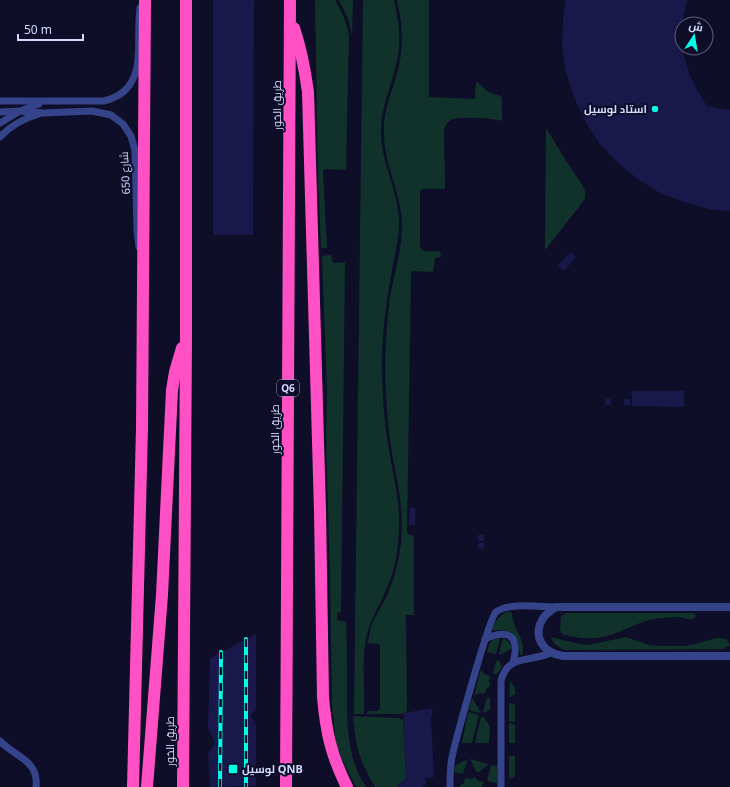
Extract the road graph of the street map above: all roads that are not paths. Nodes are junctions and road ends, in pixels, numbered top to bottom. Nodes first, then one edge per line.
1 (141, 0) edge
2 (145, 0) edge
3 (186, 0) edge
4 (290, 0) edge
5 (290, 20) junction
6 (0, 101) edge
7 (46, 102) junction
8 (20, 111) junction
9 (0, 112) edge
10 (43, 113) junction
11 (1, 122) edge
12 (0, 137) edge
13 (144, 259) junction
14 (186, 337) junction
15 (556, 607) junction
16 (730, 607) edge
17 (485, 639) junction
18 (550, 653) junction
19 (730, 656) edge
20 (513, 663) junction
21 (0, 741) edge
22 (286, 757) junction
23 (36, 787) edge
24 (133, 787) edge
25 (147, 787) edge
26 (183, 787) edge
27 (286, 787) edge
28 (293, 787) edge
29 (347, 787) edge
30 (450, 787) edge
31 (501, 787) edge

1 - 7 street
2 - 13 highway
3 - 14 highway, طريق الخور
4 - 5 highway, طريق الخور / Q6
5 - 22 highway, طريق الخور / Q6
5 - 29 highway
6 - 7 street
7 - 8 street
8 - 9 street, شارع 650
8 - 10 street, شارع 650
8 - 11 street
10 - 12 street, شارع 650
10 - 13 street, شارع 650
13 - 24 highway
14 - 25 highway
14 - 26 highway, طريق الخور
15 - 16 street
15 - 17 street
15 - 18 street
17 - 20 street
17 - 30 street
18 - 19 street
18 - 20 street
20 - 31 street
21 - 23 street
22 - 27 highway, طريق الخور / Q6
22 - 28 highway

